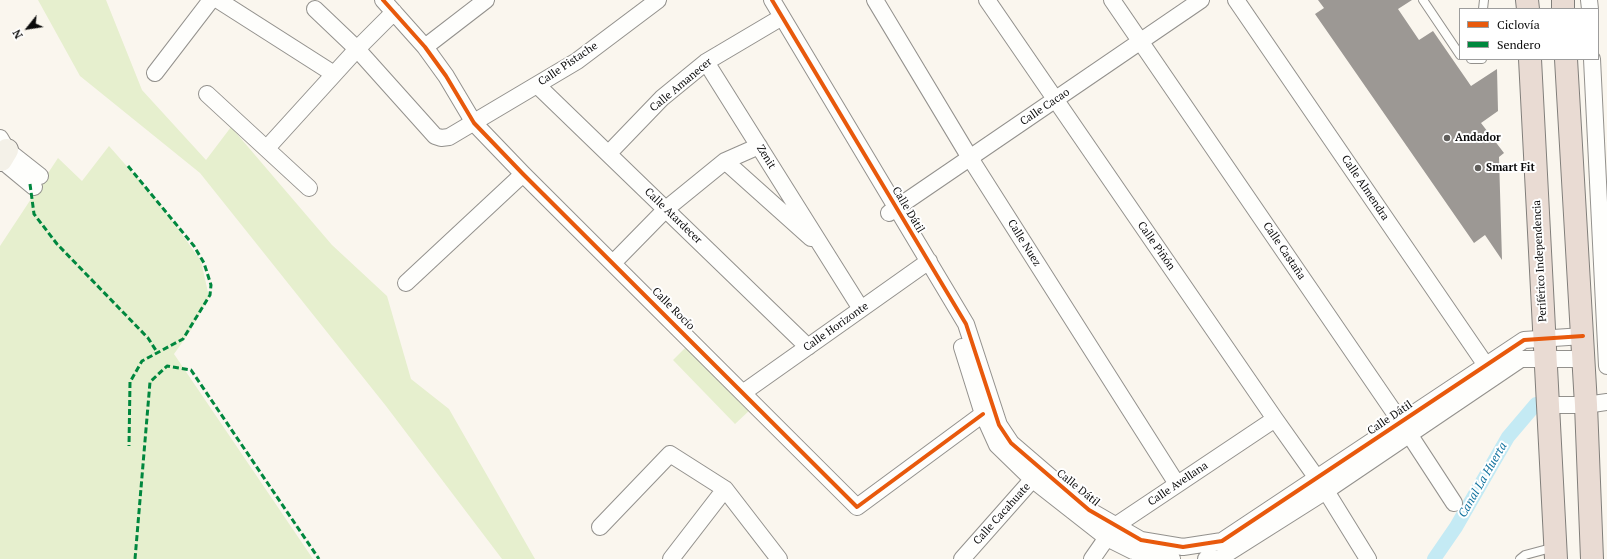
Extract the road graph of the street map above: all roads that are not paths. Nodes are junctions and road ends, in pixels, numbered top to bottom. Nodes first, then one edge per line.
1 (211, 0) edge
2 (218, 0) edge
3 (383, 0) edge
4 (486, 0) edge
5 (658, 0) edge
6 (761, 0) edge
7 (772, 0) edge
8 (876, 0) edge
9 (987, 0) edge
10 (1112, 0) edge
11 (1201, 0) edge
12 (1236, 0) edge
13 (1423, 0) edge
14 (315, 8) dead end
15 (394, 12) junction
16 (778, 19) junction
17 (1459, 38) edge
18 (1140, 42) junction
19 (1452, 42) junction
20 (425, 47) junction
21 (357, 49) junction
22 (1459, 53) edge
23 (1530, 60) edge
24 (1566, 60) edge
25 (1592, 60) edge
26 (706, 62) junction
27 (155, 73) dead end
28 (334, 74) junction
29 (537, 85) junction
30 (208, 94) dead end
31 (1056, 101) junction
32 (474, 123) junction
33 (759, 146) junction
34 (267, 148) junction
35 (1, 153) edge
36 (610, 153) junction
37 (970, 158) junction
38 (725, 161) junction
39 (523, 174) junction
40 (37, 182) dead end
41 (309, 188) dead end
42 (666, 209) junction
43 (893, 210) junction
44 (826, 252) junction
45 (612, 262) junction
46 (925, 264) junction
47 (406, 283) dead end
48 (861, 310) junction
49 (1582, 336) junction
50 (1544, 338) junction
51 (808, 347) junction
52 (1584, 359) junction
53 (1544, 360) junction
54 (1607, 366) edge
55 (1490, 371) junction
56 (744, 392) junction
57 (1597, 404) edge
58 (1548, 405) junction
59 (983, 414) junction
60 (1275, 420) junction
61 (1405, 428) junction
62 (1037, 474) junction
63 (1177, 484) junction
64 (1322, 485) junction
65 (725, 489) junction
66 (1454, 503) dead end
67 (600, 527) dead end
68 (1111, 532) junction
69 (1556, 553) edge
70 (671, 559) edge
71 (779, 559) edge
72 (962, 559) edge
73 (1092, 559) edge
74 (1172, 559) edge
75 (1206, 559) edge
76 (1368, 559) edge
77 (1520, 559) edge
78 (1592, 559) edge

1 - 27 street
2 - 28 street
3 - 15 street, Calle Rocío
4 - 20 street
5 - 29 street, Calle Pistache
6 - 16 street, Calle Dátil
7 - 16 street, Calle Dátil
8 - 37 street, Calle Nuez
9 - 31 street, Calle Piñón
10 - 18 street, Calle Castaña
11 - 18 street, Calle Cacao
12 - 55 street, Calle Almendra
13 - 19 lane
14 - 21 street, Calle Pistache
15 - 20 street, Calle Rocío
15 - 21 street
16 - 26 street, Calle Amanecer
16 - 43 street, Calle Dátil
17 - 19 lane
18 - 31 street, Calle Cacao
18 - 61 street, Calle Castaña
19 - 22 lane
20 - 32 street, Calle Rocío
21 - 28 street
21 - 32 street, Calle Pistache
23 - 50 highway, Periférico Independencia
24 - 49 highway
25 - 54 street
26 - 33 street, Zenit
26 - 36 street, Calle Amanecer
28 - 34 street
29 - 32 street, Calle Pistache
29 - 36 street, Calle Atardecer
30 - 34 street
31 - 37 street, Calle Cacao
31 - 60 street, Calle Piñón
32 - 39 street, Calle Rocío
33 - 38 street
33 - 44 street, Zenit
34 - 41 street
35 - 40 street
36 - 42 street, Calle Atardecer
37 - 43 street, Calle Cacao
37 - 63 street, Calle Nuez
38 - 42 street
38 - 44 street, Zenit
39 - 45 street, Calle Rocío
39 - 47 street
42 - 45 street
42 - 51 street, Calle Atardecer
43 - 46 street, Calle Dátil
44 - 48 street, Zenit
45 - 56 street, Calle Rocío
46 - 48 street, Calle Horizonte
46 - 59 street, Calle Dátil
46 - 62 street, Calle Dátil
48 - 51 street, Calle Horizonte
49 - 50 street, Calle Dátil
49 - 52 highway
50 - 53 highway, Periférico Independencia
50 - 55 street, Calle Dátil
51 - 56 street, Calle Horizonte
52 - 53 street, Calle Dátil
52 - 57 highway
53 - 55 street, Calle Dátil
53 - 58 highway, Periférico Independencia
55 - 61 street, Calle Dátil
56 - 59 street, Calle Rocío
57 - 58 street
57 - 78 highway
58 - 69 highway, Periférico Independencia
59 - 62 street, Calle Dátil
60 - 63 street, Calle Avellana
60 - 64 street, Calle Piñón
61 - 64 street, Calle Dátil
61 - 66 street, Calle Castaña
62 - 68 street, Calle Dátil
62 - 72 street, Calle Cacahuate
63 - 68 street, Calle Avellana
64 - 68 street, Calle Dátil
64 - 75 street, Calle Dátil
64 - 76 street, Calle Piñón
65 - 67 street
65 - 70 street
65 - 71 street
68 - 73 street, Calle Avellana
68 - 74 street, Calle Dátil
69 - 77 lane

